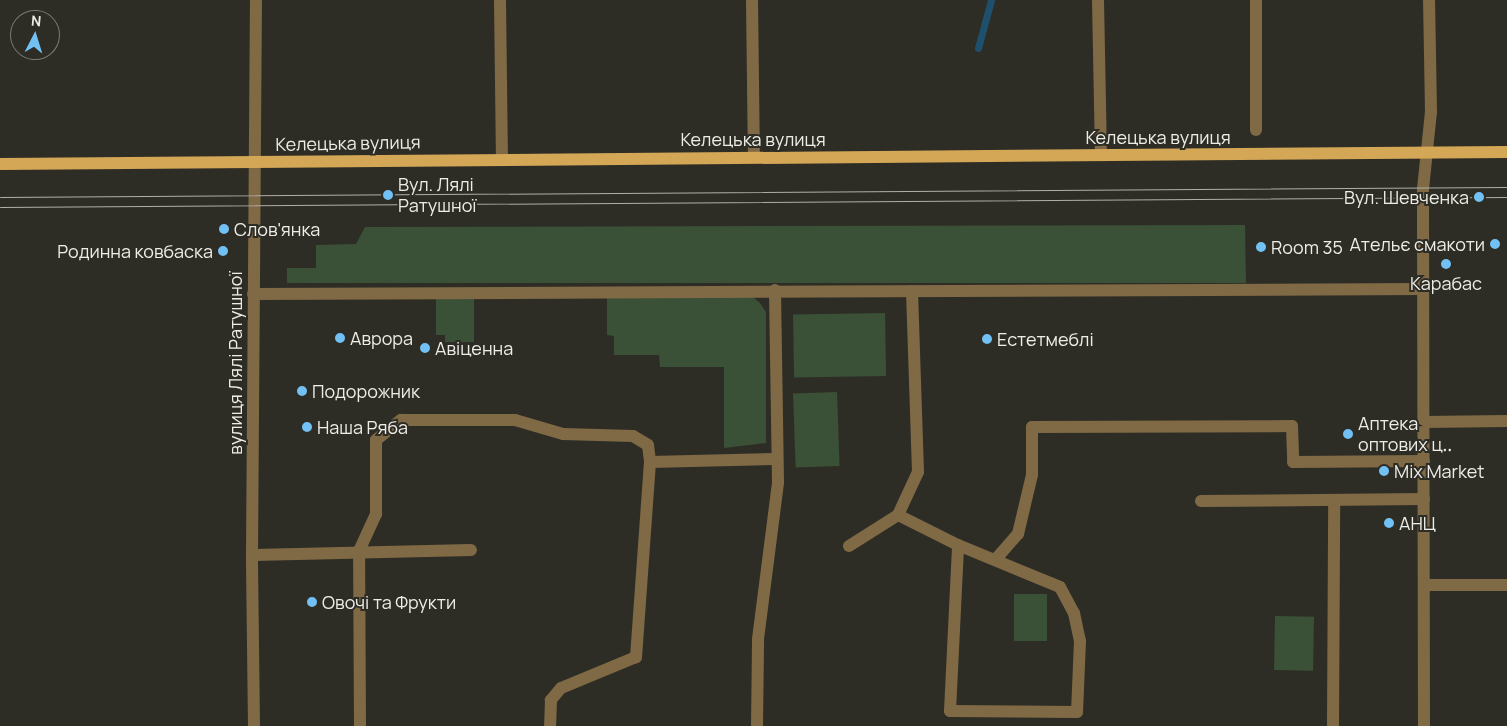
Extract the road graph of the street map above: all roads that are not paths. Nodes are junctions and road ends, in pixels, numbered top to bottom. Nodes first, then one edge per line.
1 (256, 0) edge
2 (500, 0) edge
3 (752, 0) edge
4 (1098, 0) edge
5 (1256, 0) edge
6 (1428, 0) edge
7 (1256, 130) dead end
8 (1507, 152) edge
9 (1426, 153) junction
10 (1101, 154) junction
11 (754, 156) junction
12 (502, 158) junction
13 (254, 161) junction
14 (0, 164) edge
15 (1423, 289) junction
16 (775, 290) junction
17 (912, 291) junction
18 (253, 294) junction
19 (1507, 421) edge
20 (1424, 422) junction
21 (776, 459) junction
22 (1424, 461) junction
23 (650, 462) junction
24 (1424, 499) junction
25 (1334, 500) junction
26 (1201, 501) dead end
27 (898, 515) junction
28 (958, 545) junction
29 (849, 546) dead end
30 (471, 550) dead end
31 (359, 552) junction
32 (252, 555) junction
33 (996, 558) junction
34 (1424, 585) junction
35 (1507, 585) edge
36 (254, 726) edge
37 (360, 726) edge
38 (550, 726) edge
39 (757, 726) edge
40 (1334, 726) edge
41 (1424, 726) edge

1 - 13 street, вулиця Лялі Ратушної
2 - 12 street
3 - 11 street
4 - 10 street
5 - 7 street
6 - 9 street
8 - 9 main road, Келецька вулиця
9 - 10 main road, Келецька вулиця
9 - 15 street
10 - 11 main road, Келецька вулиця
11 - 12 main road, Келецька вулиця
12 - 13 main road, Келецька вулиця
13 - 14 main road, Келецька вулиця
13 - 18 street, вулиця Лялі Ратушної
15 - 17 street
15 - 20 street
16 - 17 street
16 - 18 street
16 - 21 street
17 - 27 street
18 - 32 street, вулиця Лялі Ратушної
19 - 20 street
20 - 22 street
21 - 23 street
21 - 39 street
22 - 24 street
22 - 33 street
23 - 31 street
23 - 38 street
24 - 25 street
24 - 34 street
25 - 26 street
25 - 40 street
27 - 28 street
27 - 29 street
28 - 33 street
28 - 33 street
30 - 31 street
31 - 32 street
31 - 37 street
32 - 36 street, вулиця Лялі Ратушної
34 - 35 street
34 - 41 street

